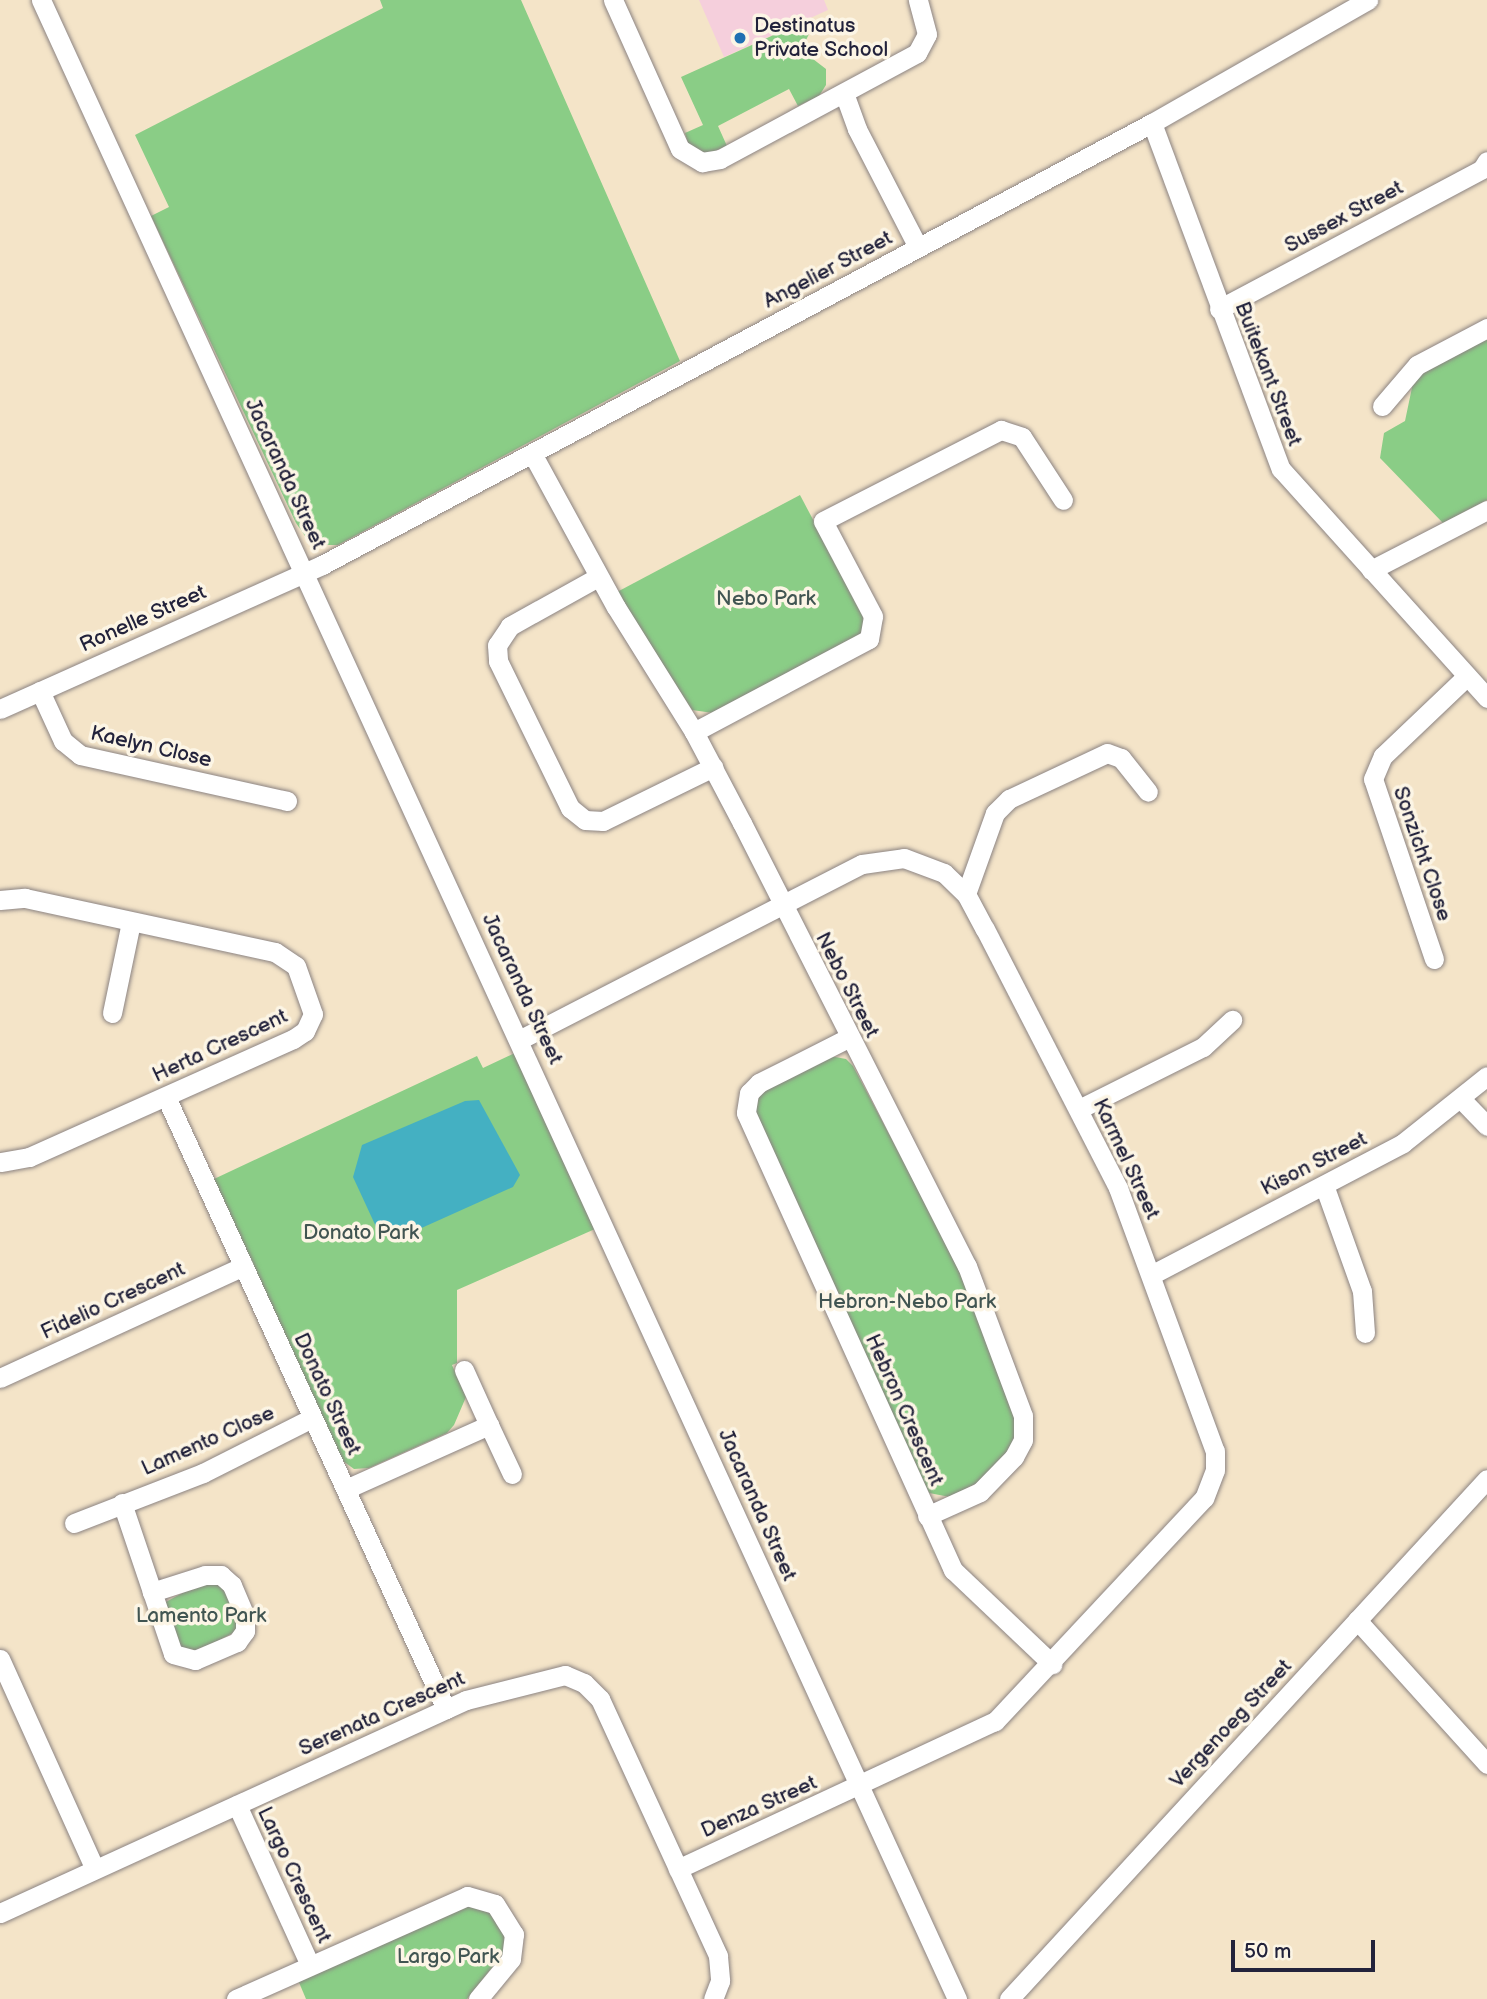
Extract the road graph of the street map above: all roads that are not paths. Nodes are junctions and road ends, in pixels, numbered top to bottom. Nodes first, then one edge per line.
1 (41, 0) edge
2 (613, 0) edge
3 (918, 0) edge
4 (1368, 0) edge
5 (844, 93) junction
6 (1152, 123) junction
7 (1485, 168) edge
8 (918, 247) junction
9 (1219, 309) junction
10 (1487, 328) edge
11 (1382, 406) dead end
12 (533, 455) junction
13 (1063, 500) dead end
14 (1487, 510) edge
15 (1371, 570) junction
16 (306, 572) junction
17 (598, 577) junction
18 (1467, 676) junction
19 (40, 691) junction
20 (1487, 698) edge
21 (0, 709) edge
22 (694, 732) junction
23 (713, 767) junction
24 (1148, 792) dead end
25 (287, 800) dead end
26 (966, 894) junction
27 (0, 900) edge
28 (782, 905) junction
29 (131, 922) junction
30 (1434, 959) dead end
31 (112, 1013) dead end
32 (1232, 1020) dead end
33 (848, 1038) junction
34 (520, 1039) junction
35 (1487, 1076) edge
36 (166, 1097) junction
37 (1461, 1099) junction
38 (1079, 1110) junction
39 (1487, 1126) edge
40 (0, 1162) edge
41 (1324, 1185) junction
42 (244, 1266) junction
43 (1151, 1275) junction
44 (1365, 1333) dead end
45 (464, 1370) dead end
46 (0, 1378) edge
47 (312, 1418) junction
48 (489, 1425) junction
49 (512, 1474) dead end
50 (1487, 1479) edge
51 (345, 1489) junction
52 (122, 1503) junction
53 (927, 1516) junction
54 (74, 1523) dead end
55 (152, 1592) junction
56 (1357, 1620) junction
57 (0, 1660) edge
58 (1052, 1664) junction
59 (446, 1709) junction
60 (1487, 1764) edge
61 (860, 1786) junction
62 (237, 1805) junction
63 (678, 1868) junction
64 (96, 1869) junction
65 (0, 1913) edge
66 (310, 1965) junction
67 (236, 1999) edge
68 (478, 1999) edge
69 (713, 1999) edge
70 (957, 1999) edge
71 (1009, 1999) edge

1 - 16 street, Jacaranda Street
2 - 5 street
3 - 5 street
4 - 6 street, Angelier Street
5 - 8 street
6 - 8 street, Angelier Street
6 - 9 street, Buitekant Street
7 - 9 street, Sussex Street
8 - 12 street, Angelier Street
9 - 15 street, Buitekant Street
10 - 11 street
12 - 16 street, Angelier Street
12 - 17 street, Nebo Street
13 - 22 street
14 - 15 street
15 - 18 street, Buitekant Street
16 - 19 street, Ronelle Street
16 - 34 street, Jacaranda Street
17 - 22 street, Nebo Street
17 - 23 street
18 - 20 street, Buitekant Street
18 - 30 street, Sonzicht Close
19 - 21 street, Ronelle Street
19 - 25 street, Kaelyn Close
22 - 23 street, Nebo Street
23 - 28 street, Nebo Street
24 - 26 street
26 - 28 street, Karmel Street
26 - 38 street, Karmel Street
27 - 29 street, Herta Crescent
28 - 33 street, Nebo Street
28 - 34 street, Karmel Street
29 - 31 street
29 - 36 street, Herta Crescent
32 - 38 street
33 - 53 street, Nebo Street
33 - 53 street, Hebron Crescent
34 - 61 street, Jacaranda Street
35 - 37 street, Kison Street
36 - 40 street, Herta Crescent
36 - 42 street, Donato Street
37 - 39 street
37 - 41 street, Kison Street
38 - 43 street, Karmel Street
41 - 43 street, Kison Street
41 - 44 street
42 - 46 street, Fidelio Crescent
42 - 47 street, Donato Street
43 - 58 street, Karmel Street
45 - 48 street
47 - 51 street, Donato Street
47 - 52 street, Lamento Close
48 - 49 street
48 - 51 street
50 - 56 street, Vergenoeg Street
51 - 59 street, Donato Street
52 - 54 street, Lamento Close
52 - 55 street
53 - 58 street, Hebron Crescent
55 - 55 street
56 - 60 street
56 - 71 street, Vergenoeg Street
57 - 64 street
58 - 61 street, Karmel Street
59 - 62 street, Serenata Crescent
59 - 63 street, Serenata Crescent
61 - 63 street, Denza Street
61 - 70 street, Jacaranda Street
62 - 64 street, Serenata Crescent
62 - 66 street, Largo Crescent
63 - 69 street, Serenata Crescent
64 - 65 street, Serenata Crescent
66 - 67 street, Largo Crescent
66 - 68 street, Largo Crescent

